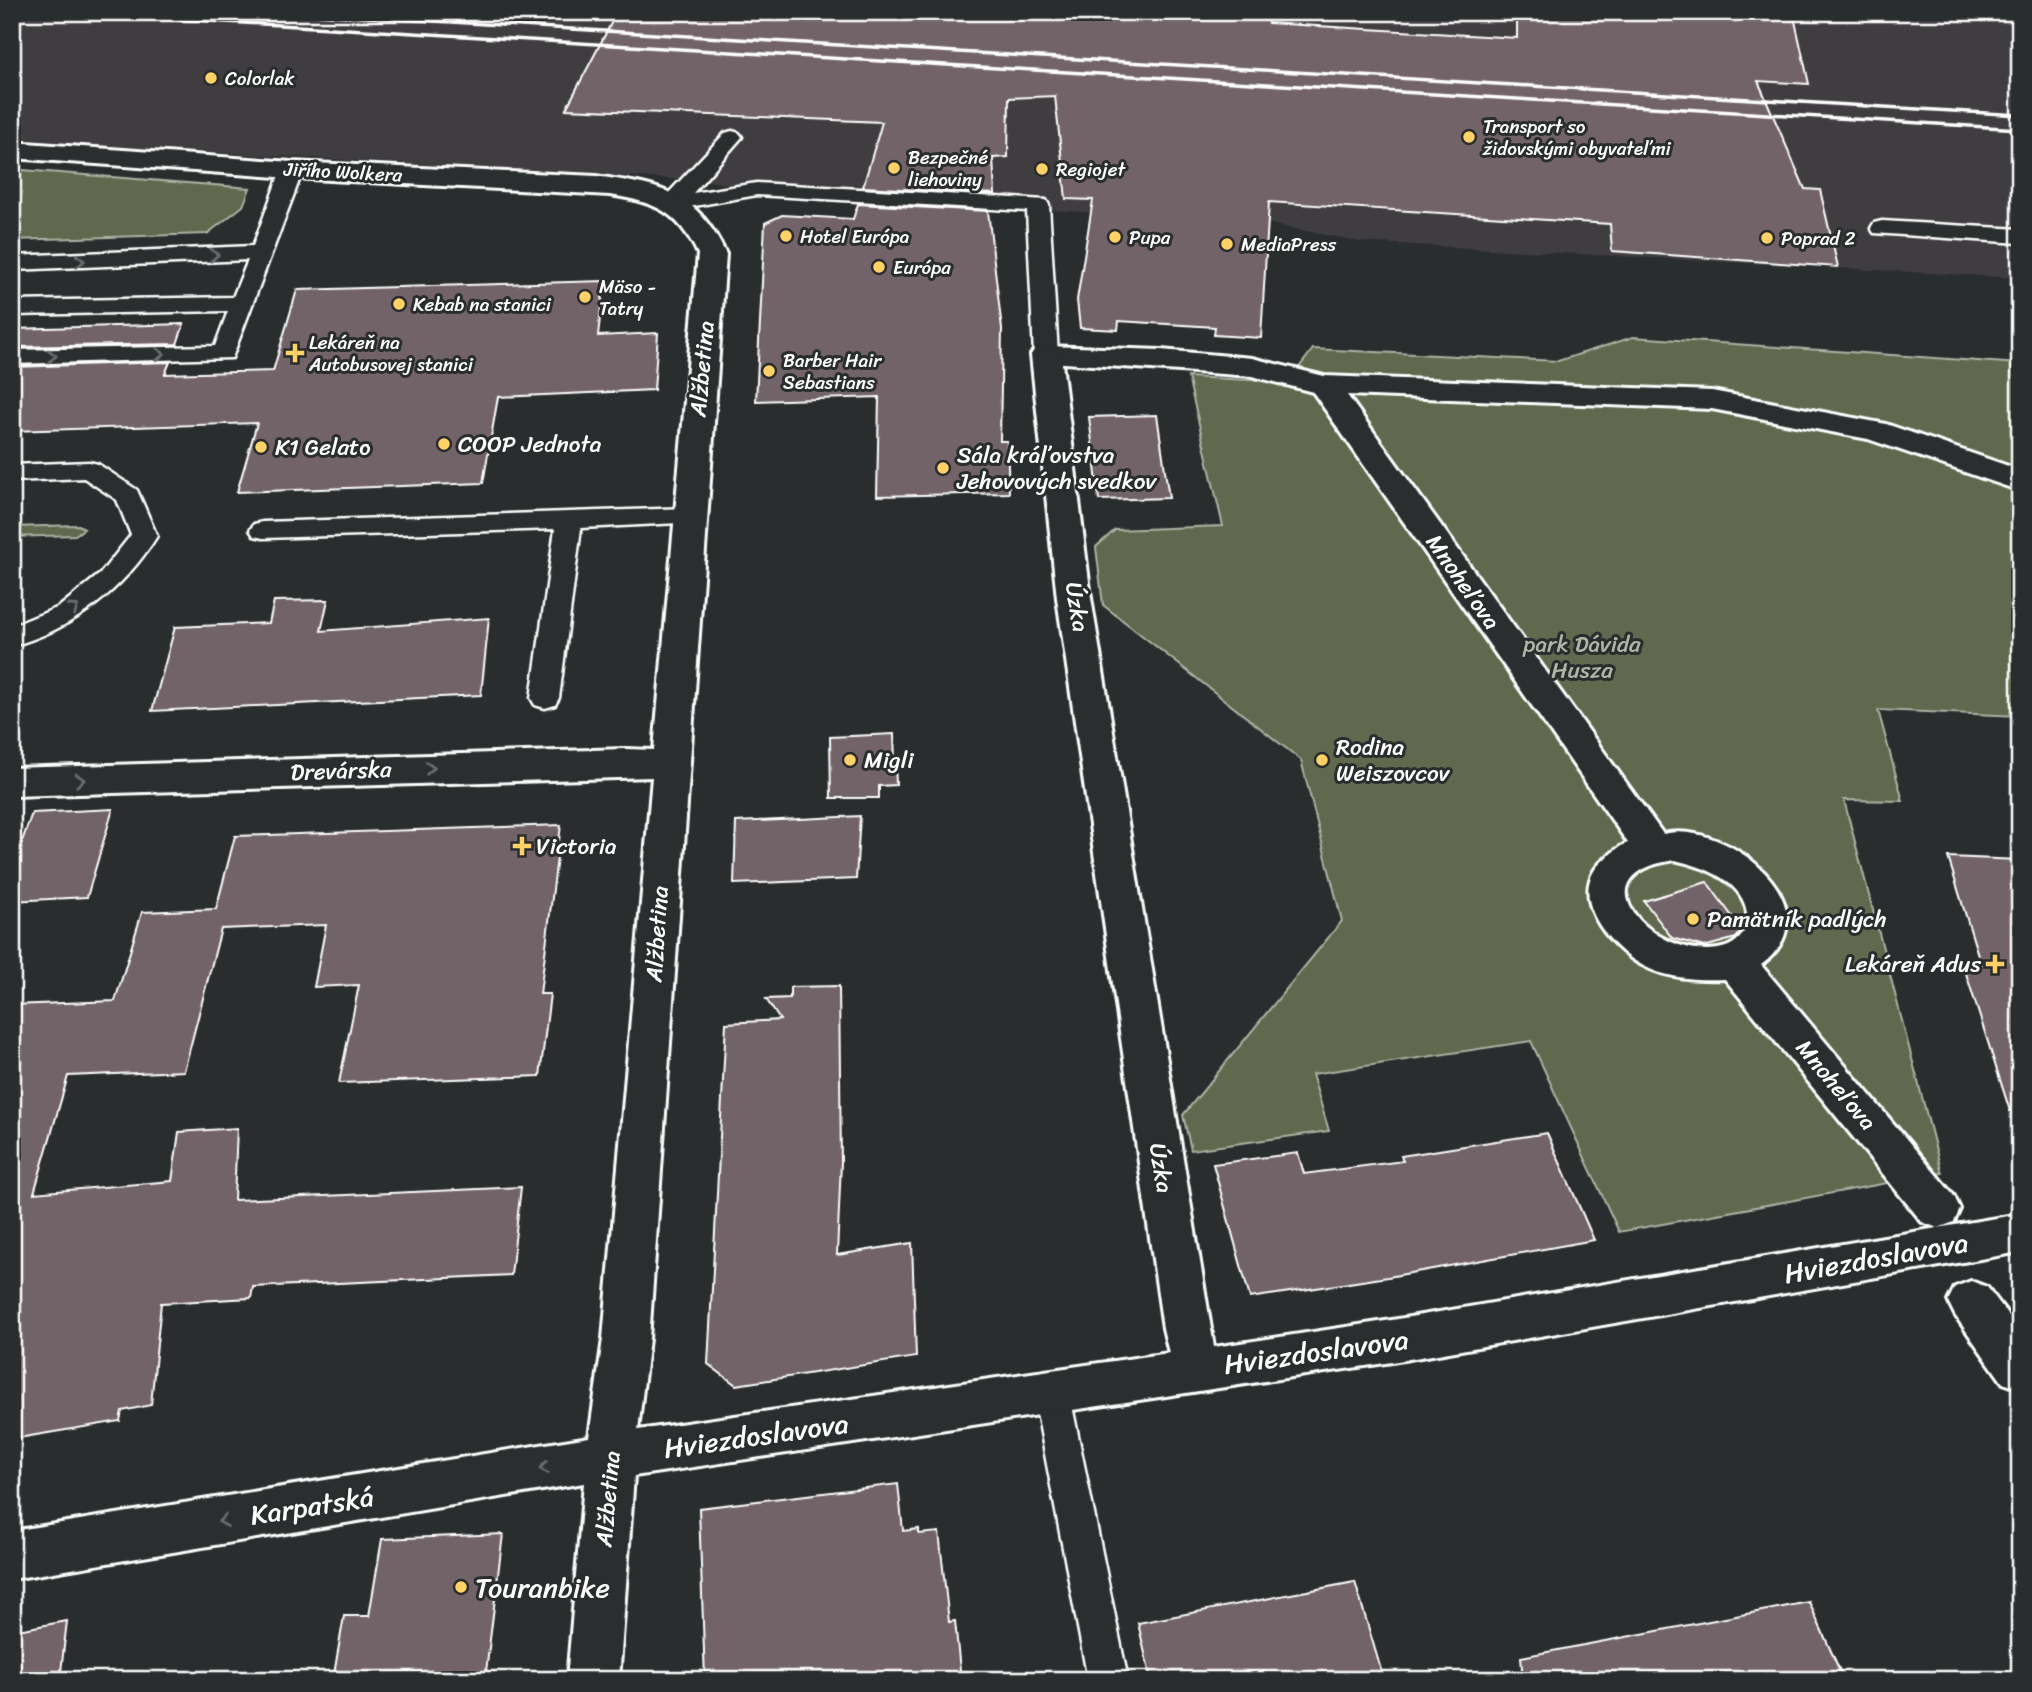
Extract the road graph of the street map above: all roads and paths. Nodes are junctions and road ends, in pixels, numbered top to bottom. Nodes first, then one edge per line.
1 (732, 137) dead end
2 (12, 150) edge
3 (292, 170) junction
4 (673, 203) junction
5 (1882, 228) dead end
6 (2020, 236) edge
7 (261, 251) junction
8 (12, 263) edge
9 (243, 303) junction
10 (12, 308) edge
11 (1046, 355) junction
12 (12, 357) edge
13 (1324, 385) junction
14 (12, 473) edge
15 (2020, 481) edge
16 (690, 516) junction
17 (569, 519) junction
18 (263, 530) dead end
19 (12, 637) edge
20 (545, 698) dead end
21 (670, 764) junction
22 (12, 782) edge
23 (1652, 848) junction
24 (1734, 961) junction
25 (1938, 1209) dead end
26 (2020, 1233) edge
27 (1971, 1301) dead end
28 (2020, 1368) edge
29 (1197, 1369) junction
30 (1051, 1391) junction
31 (611, 1456) junction
32 (12, 1555) edge
33 (593, 1680) edge
34 (1108, 1680) edge

1 - 4 lane
2 - 3 street, Jiřího Wolkera
3 - 4 street, Jiřího Wolkera
3 - 7 lane
4 - 11 lane, Úzka
4 - 16 street, Alžbetina
5 - 6 lane
8 -> 7 lane
7 - 9 lane
9 - 10 lane
12 -> 9 lane
11 - 13 street
11 - 29 street, Úzka
13 - 15 street
13 - 23 street, Mnoheľova
19 -> 14 lane
16 - 17 lane
16 - 21 street, Alžbetina
17 - 18 lane
17 - 20 lane
22 -> 21 street, Drevárska
21 - 31 street, Alžbetina
23 - 24 street
23 - 24 street
24 - 25 street, Mnoheľova
26 - 29 street, Hviezdoslavova
27 - 28 street
29 - 30 street, Hviezdoslavova
30 - 31 street, Hviezdoslavova
30 - 34 lane
31 -> 32 street, Karpatská
31 - 33 street, Alžbetina

